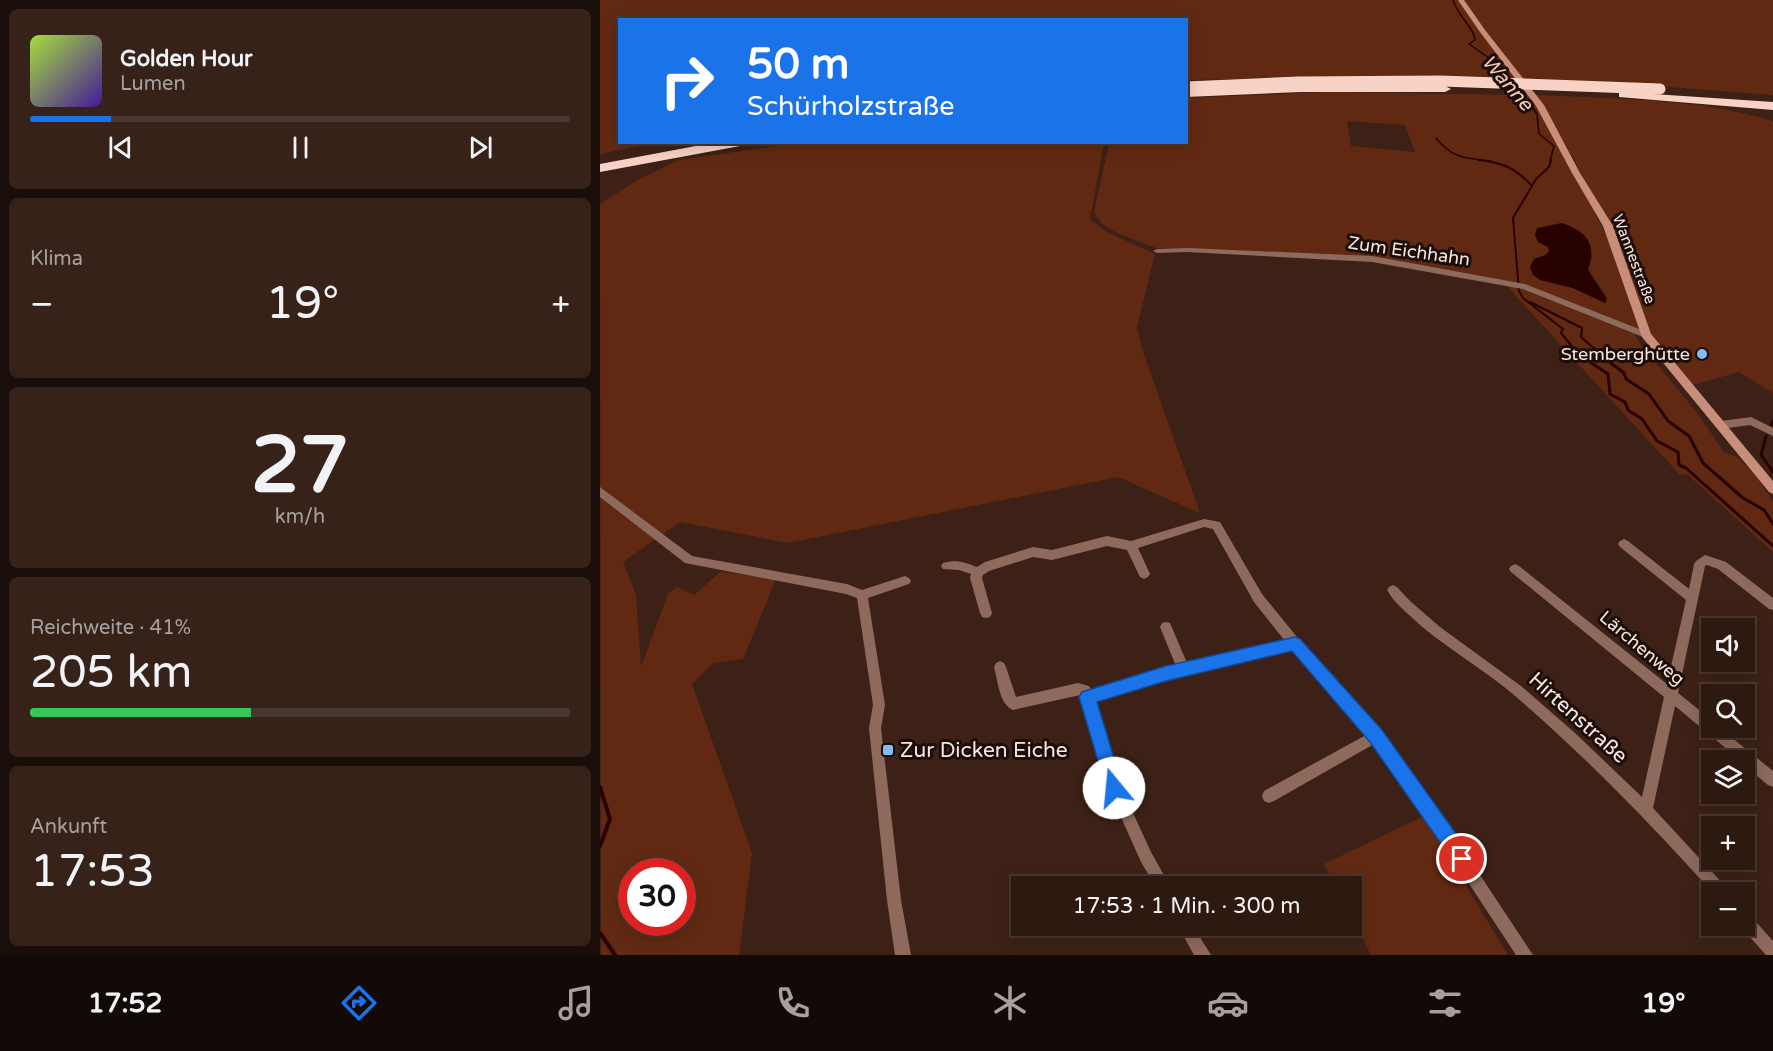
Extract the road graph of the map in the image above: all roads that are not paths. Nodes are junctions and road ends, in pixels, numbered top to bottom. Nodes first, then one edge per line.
1 (1461, 0) edge
2 (1188, 87) edge
3 (1188, 94) edge
4 (1662, 94) junction
5 (1773, 99) edge
6 (1773, 106) edge
7 (1773, 118) edge
8 (688, 144) edge
9 (729, 144) edge
10 (736, 144) edge
11 (600, 160) edge
12 (600, 168) edge
13 (639, 170) dead end
14 (1157, 251) dead end
15 (1646, 335) junction
16 (1721, 425) junction
17 (1773, 432) edge
18 (1773, 489) edge
19 (600, 491) edge
20 (1624, 544) dead end
21 (1131, 546) junction
22 (947, 566) dead end
23 (1515, 569) dead end
24 (978, 572) junction
25 (1144, 574) dead end
26 (905, 581) dead end
27 (1393, 590) dead end
28 (862, 595) junction
29 (1692, 598) junction
30 (1773, 605) edge
31 (986, 613) dead end
32 (1166, 627) dead end
33 (1295, 644) junction
34 (1000, 667) dead end
35 (1184, 669) junction
36 (1087, 697) junction
37 (1672, 697) junction
38 (1376, 736) junction
39 (1773, 780) edge
40 (1269, 796) dead end
41 (1646, 809) junction
42 (1157, 876) edge
43 (1712, 882) edge
44 (1755, 932) edge
45 (1191, 936) edge
46 (1773, 952) edge
47 (903, 955) edge
48 (1203, 955) edge
49 (1525, 955) edge

1 - 15 street, Wannestraße
2 - 4 highway, bridge
3 - 4 highway
4 - 5 highway
4 - 6 highway
4 - 7 highway
8 - 11 highway
9 - 12 highway
10 - 13 highway
14 - 15 street, Zum Eichhahn
15 - 16 street, Wannestraße
16 - 17 street
16 - 18 street, Wannestraße
19 - 28 street
20 - 29 street
21 - 24 street
21 - 25 street
21 - 33 street
22 - 24 street
23 - 37 street, Lärchenweg
24 - 31 street
26 - 28 street
27 - 41 street, Hirtenstraße
28 - 47 street
29 - 30 street
29 - 37 street
32 - 35 street
33 - 35 street
33 - 38 street
34 - 36 street
35 - 36 street
36 - 42 street
37 - 39 street, Lärchenweg
37 - 41 street
38 - 40 street
38 - 49 street
41 - 43 street, Hirtenstraße
44 - 46 street
45 - 48 street

